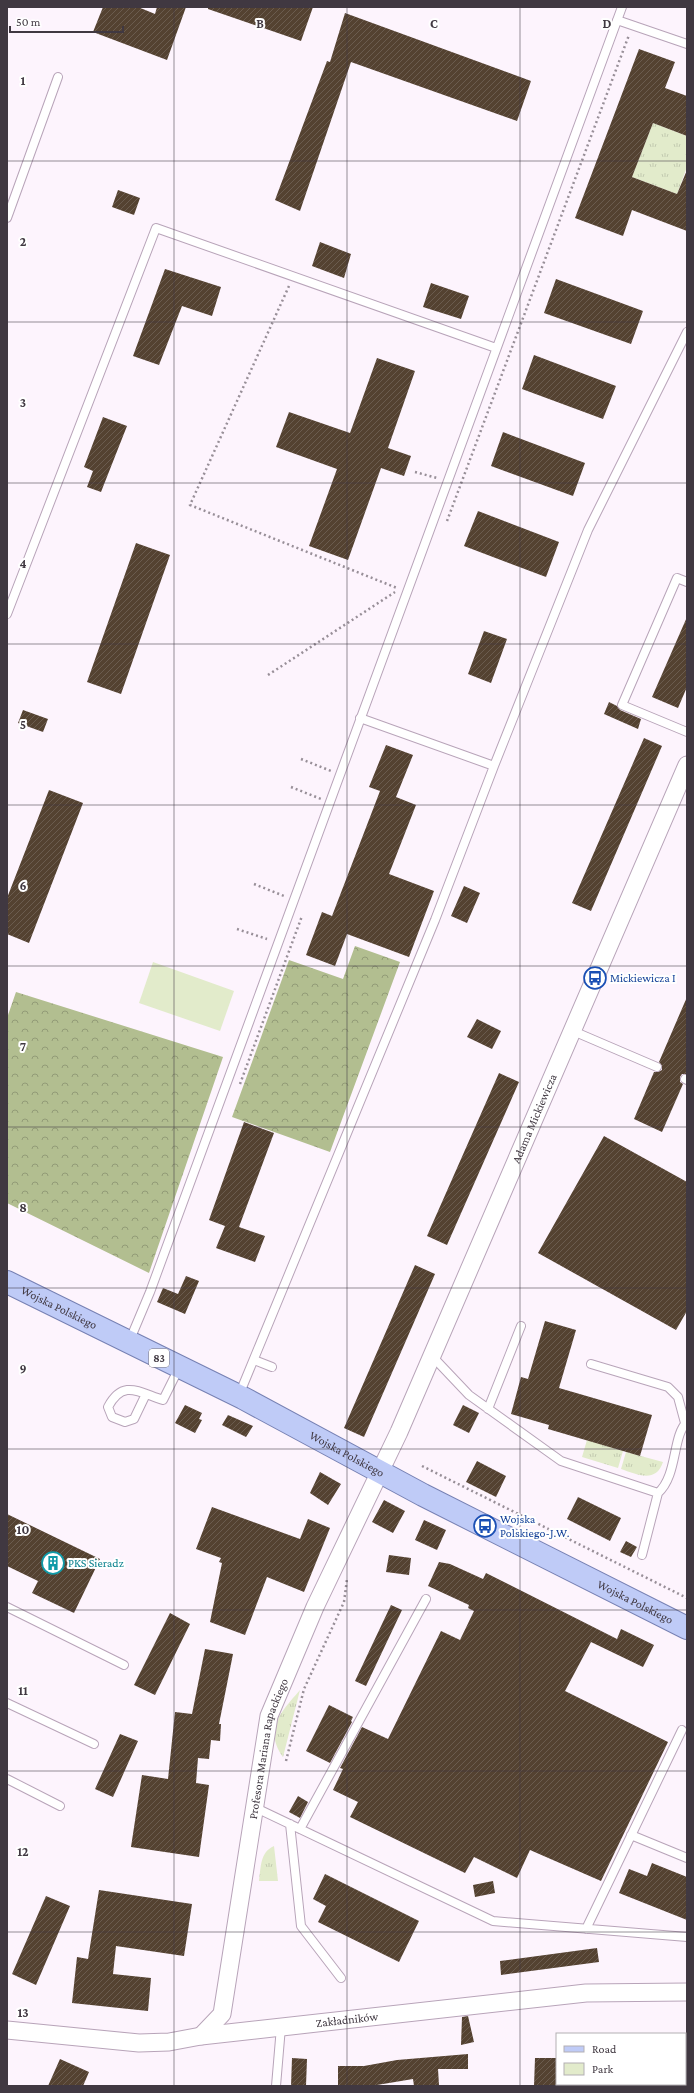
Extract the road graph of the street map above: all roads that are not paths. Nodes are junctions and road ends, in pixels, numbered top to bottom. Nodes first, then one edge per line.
1 (622, 7) edge
2 (617, 20) junction
3 (687, 44) edge
4 (58, 77) dead end
5 (7, 218) edge
6 (687, 332) edge
7 (496, 348) junction
8 (687, 582) edge
9 (7, 614) edge
10 (360, 718) junction
11 (687, 732) edge
12 (494, 766) junction
13 (685, 774) edge
14 (573, 1031) junction
15 (657, 1067) dead end
16 (7, 1282) edge
17 (521, 1326) dead end
18 (129, 1342) junction
19 (432, 1356) junction
20 (254, 1360) junction
21 (592, 1364) dead end
22 (272, 1367) dead end
23 (179, 1368) junction
24 (146, 1394) junction
25 (238, 1396) junction
26 (488, 1409) junction
27 (686, 1423) edge
28 (379, 1471) junction
29 (658, 1493) junction
30 (642, 1555) dead end
31 (426, 1599) dead end
32 (7, 1607) edge
33 (687, 1628) edge
34 (124, 1665) dead end
35 (7, 1703) edge
36 (682, 1730) dead end
37 (94, 1744) dead end
38 (7, 1779) edge
39 (60, 1806) dead end
40 (254, 1807) junction
41 (290, 1824) junction
42 (300, 1829) junction
43 (632, 1835) junction
44 (687, 1858) edge
45 (586, 1929) junction
46 (687, 1937) edge
47 (341, 1978) dead end
48 (687, 1992) edge
49 (281, 2027) junction
50 (7, 2030) edge
51 (201, 2036) junction
52 (276, 2086) edge

1 - 2 lane
2 - 3 lane
2 - 7 lane
4 - 5 lane
6 - 12 lane
7 - 9 lane
7 - 10 lane
8 - 11 lane
10 - 12 lane
10 - 18 lane
12 - 20 lane
13 - 14 street, Adama Mickiewicza
14 - 15 lane
14 - 19 street, Adama Mickiewicza
16 - 18 main road, Wojska Polskiego / 83
17 - 26 lane
18 - 23 main road, Wojska Polskiego / 83
19 - 26 lane
19 - 28 street, Adama Mickiewicza
20 - 22 lane
20 - 25 lane
21 - 27 lane
23 - 24 lane
23 - 25 main road, Wojska Polskiego / 83
24 - 24 lane
25 - 28 main road, Wojska Polskiego / 83
26 - 29 lane
27 - 29 lane
28 - 33 main road, Wojska Polskiego / 83
28 - 40 street, Profesora Mariana Rapackiego
29 - 30 lane
31 - 42 lane
32 - 34 lane
35 - 37 lane
36 - 43 lane
38 - 39 lane
40 - 41 lane
40 - 51 street, Profesora Mariana Rapackiego
41 - 42 lane
41 - 47 lane
42 - 45 lane
43 - 44 lane
43 - 45 lane
45 - 46 lane
48 - 49 street, Zakładników
49 - 51 street, Zakładników
49 - 52 lane
50 - 51 street, Zakładników

